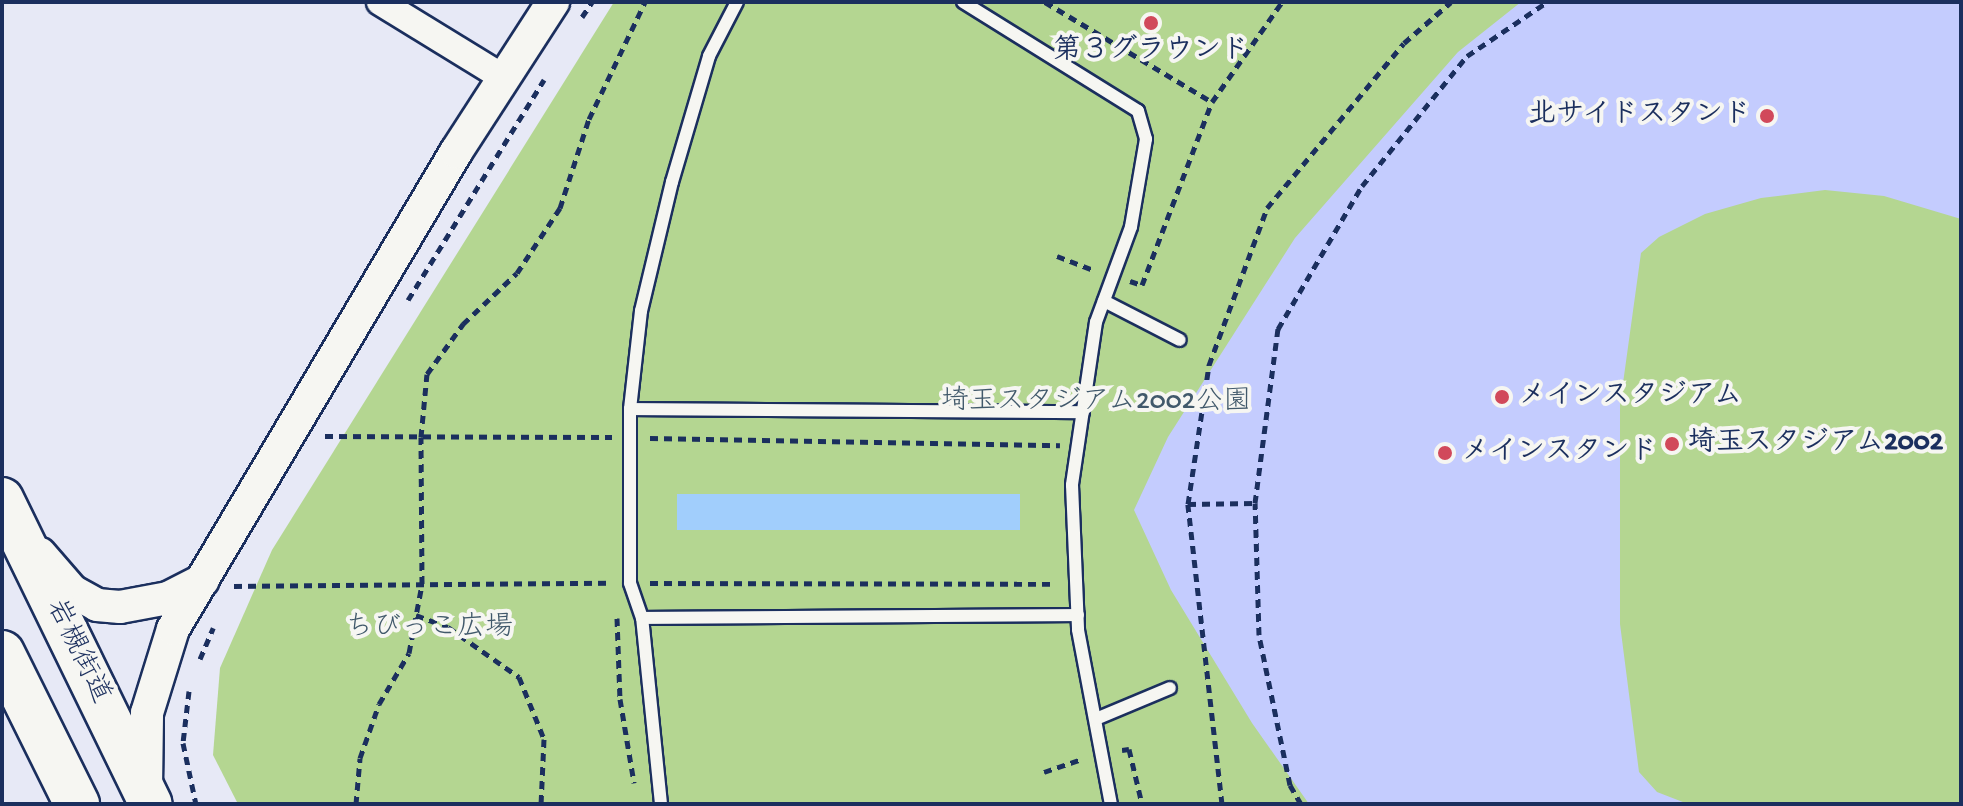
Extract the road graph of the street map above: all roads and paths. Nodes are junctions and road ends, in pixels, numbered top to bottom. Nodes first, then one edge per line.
1 (380, 2) edge
2 (553, 2) edge
3 (592, 2) edge
4 (645, 2) edge
5 (737, 2) edge
6 (963, 2) edge
7 (1045, 2) edge
8 (1282, 2) edge
9 (1451, 2) edge
10 (1547, 2) edge
11 (575, 29) dead end
12 (550, 70) dead end
13 (504, 78) junction
14 (1212, 102) junction
15 (1142, 285) dead end
16 (1104, 301) junction
17 (400, 314) dead end
18 (1180, 340) dead end
19 (630, 409) junction
20 (1083, 412) junction
21 (333, 423) dead end
22 (325, 436) junction
23 (421, 437) junction
24 (630, 437) junction
25 (1078, 445) junction
26 (316, 450) dead end
27 (1255, 503) junction
28 (1188, 504) junction
29 (8, 511) edge
30 (241, 572) dead end
31 (216, 587) junction
32 (416, 615) junction
33 (1078, 615) junction
34 (642, 618) junction
35 (216, 622) dead end
36 (2, 653) edge
37 (197, 665) dead end
38 (191, 680) dead end
39 (1170, 688) dead end
40 (1096, 719) junction
41 (1129, 749) dead end
42 (148, 798) edge
43 (77, 804) edge
44 (196, 804) edge
45 (356, 804) edge
46 (541, 804) edge
47 (661, 804) edge
48 (1111, 804) edge
49 (1142, 804) edge
50 (1222, 804) edge
51 (1301, 804) edge

1 - 13 street
2 - 13 street
3 - 11 path
4 - 23 path
5 - 19 lane
6 - 16 lane
7 - 14 path
8 - 14 path
9 - 28 path
10 - 27 path
12 - 17 path
13 - 31 street
14 - 15 path
16 - 18 lane
16 - 20 lane
19 - 20 lane
19 - 24 lane
20 - 25 lane
21 - 22 path
22 - 23 path
22 - 26 path
23 - 24 path
23 - 32 path
24 - 25 path
24 - 34 lane
25 - 33 lane
27 - 28 path
27 - 51 path
28 - 50 path
29 - 31 street
29 - 42 highway, 岩槻街道
30 - 31 path
31 - 42 street
32 - 45 path
32 - 46 path
33 - 34 lane
33 - 40 lane
34 - 47 lane
35 - 37 path
36 - 43 highway
38 - 44 path
39 - 40 lane
40 - 48 lane
41 - 49 path

